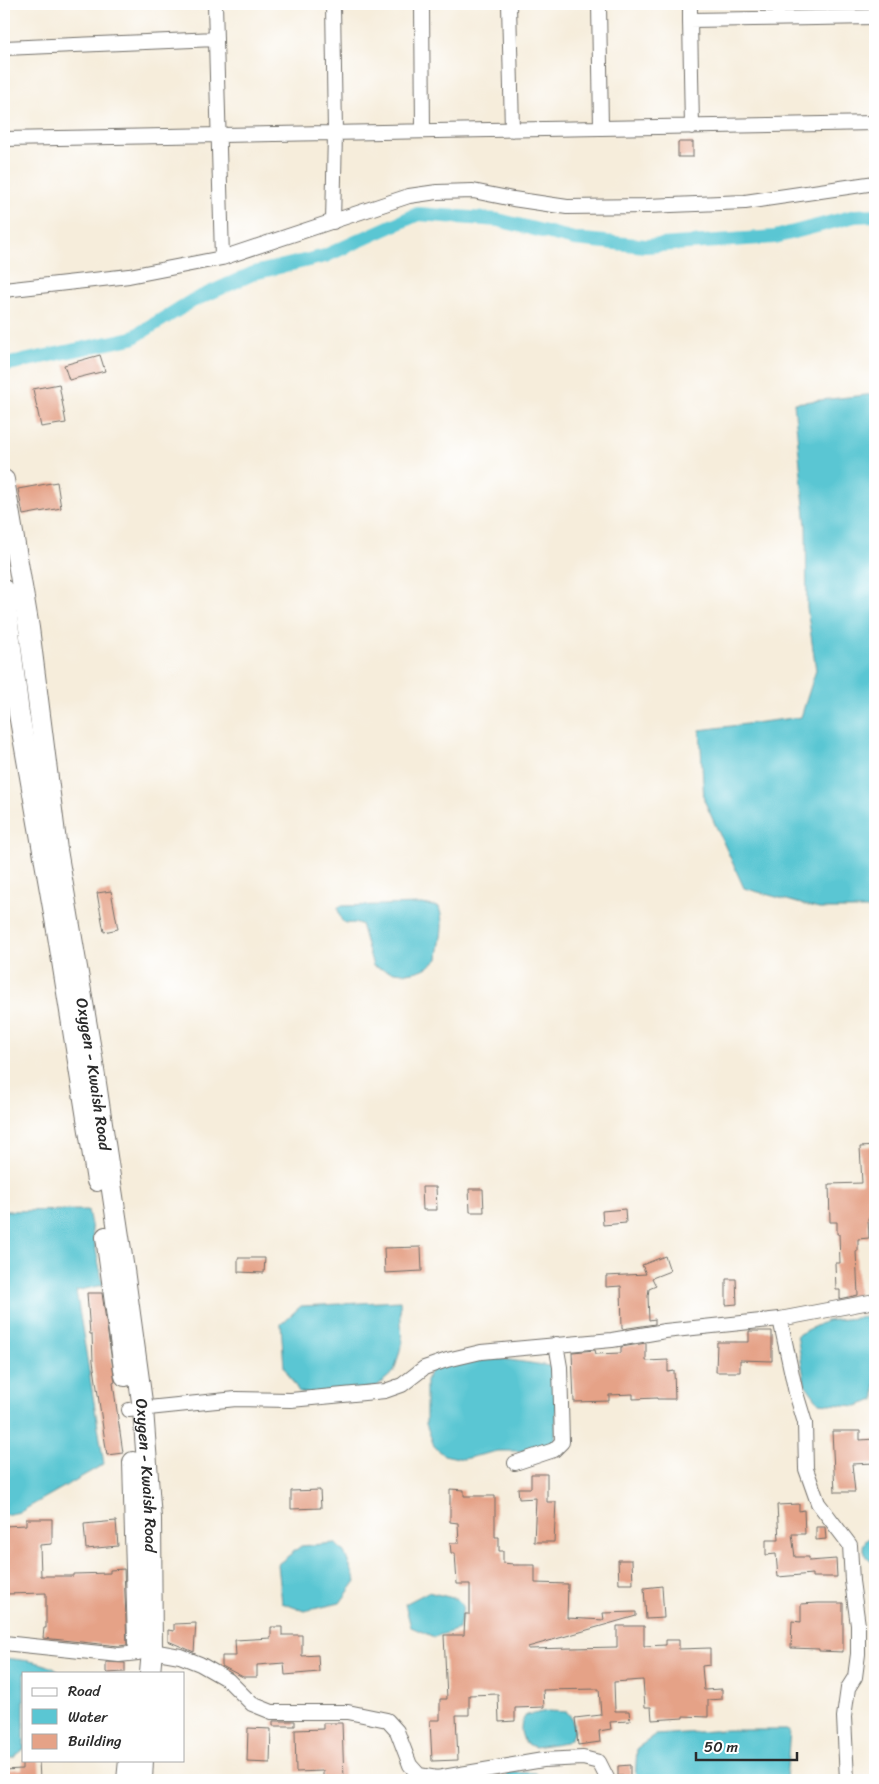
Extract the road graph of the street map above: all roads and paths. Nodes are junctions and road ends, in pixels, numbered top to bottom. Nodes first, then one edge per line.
1 (215, 4) edge
2 (333, 4) edge
3 (422, 4) edge
4 (509, 4) edge
5 (599, 4) edge
6 (690, 4) edge
7 (875, 17) edge
8 (690, 20) junction
9 (216, 39) junction
10 (4, 48) edge
11 (875, 123) edge
12 (692, 126) junction
13 (601, 128) junction
14 (512, 130) junction
15 (423, 131) junction
16 (335, 133) junction
17 (219, 135) junction
18 (4, 139) edge
19 (875, 183) edge
20 (333, 222) junction
21 (222, 258) junction
22 (4, 290) edge
23 (4, 480) edge
24 (4, 590) edge
25 (875, 1301) edge
26 (780, 1319) junction
27 (556, 1344) junction
28 (136, 1409) junction
29 (515, 1463) dead end
30 (4, 1643) edge
31 (142, 1659) edge
32 (149, 1672) edge
33 (129, 1762) edge
34 (144, 1762) edge
35 (127, 1780) edge
36 (142, 1780) edge
37 (608, 1780) edge
38 (847, 1780) edge

1 - 9 street
2 - 16 street
3 - 15 street
4 - 14 street
5 - 13 street
6 - 8 street
7 - 8 street
8 - 12 street
9 - 10 street
9 - 17 street
11 - 12 street
12 - 13 street
13 - 14 street
14 - 15 street
15 - 16 street
16 - 17 street
16 - 20 street
17 - 18 street
17 - 21 street
19 - 20 street
20 - 21 street
21 - 22 street
23 - 28 main road, Oxygen - Kwaish Road
24 - 28 main road, Oxygen - Kwaish Road
25 - 26 street
26 - 27 street
26 - 38 street
27 - 28 street
27 - 29 street
28 - 31 main road, Oxygen - Kwaish Road
30 - 31 street
31 - 32 main road, Oxygen - Kwaish Road
31 - 37 street
33 - 35 main road
34 - 36 main road

